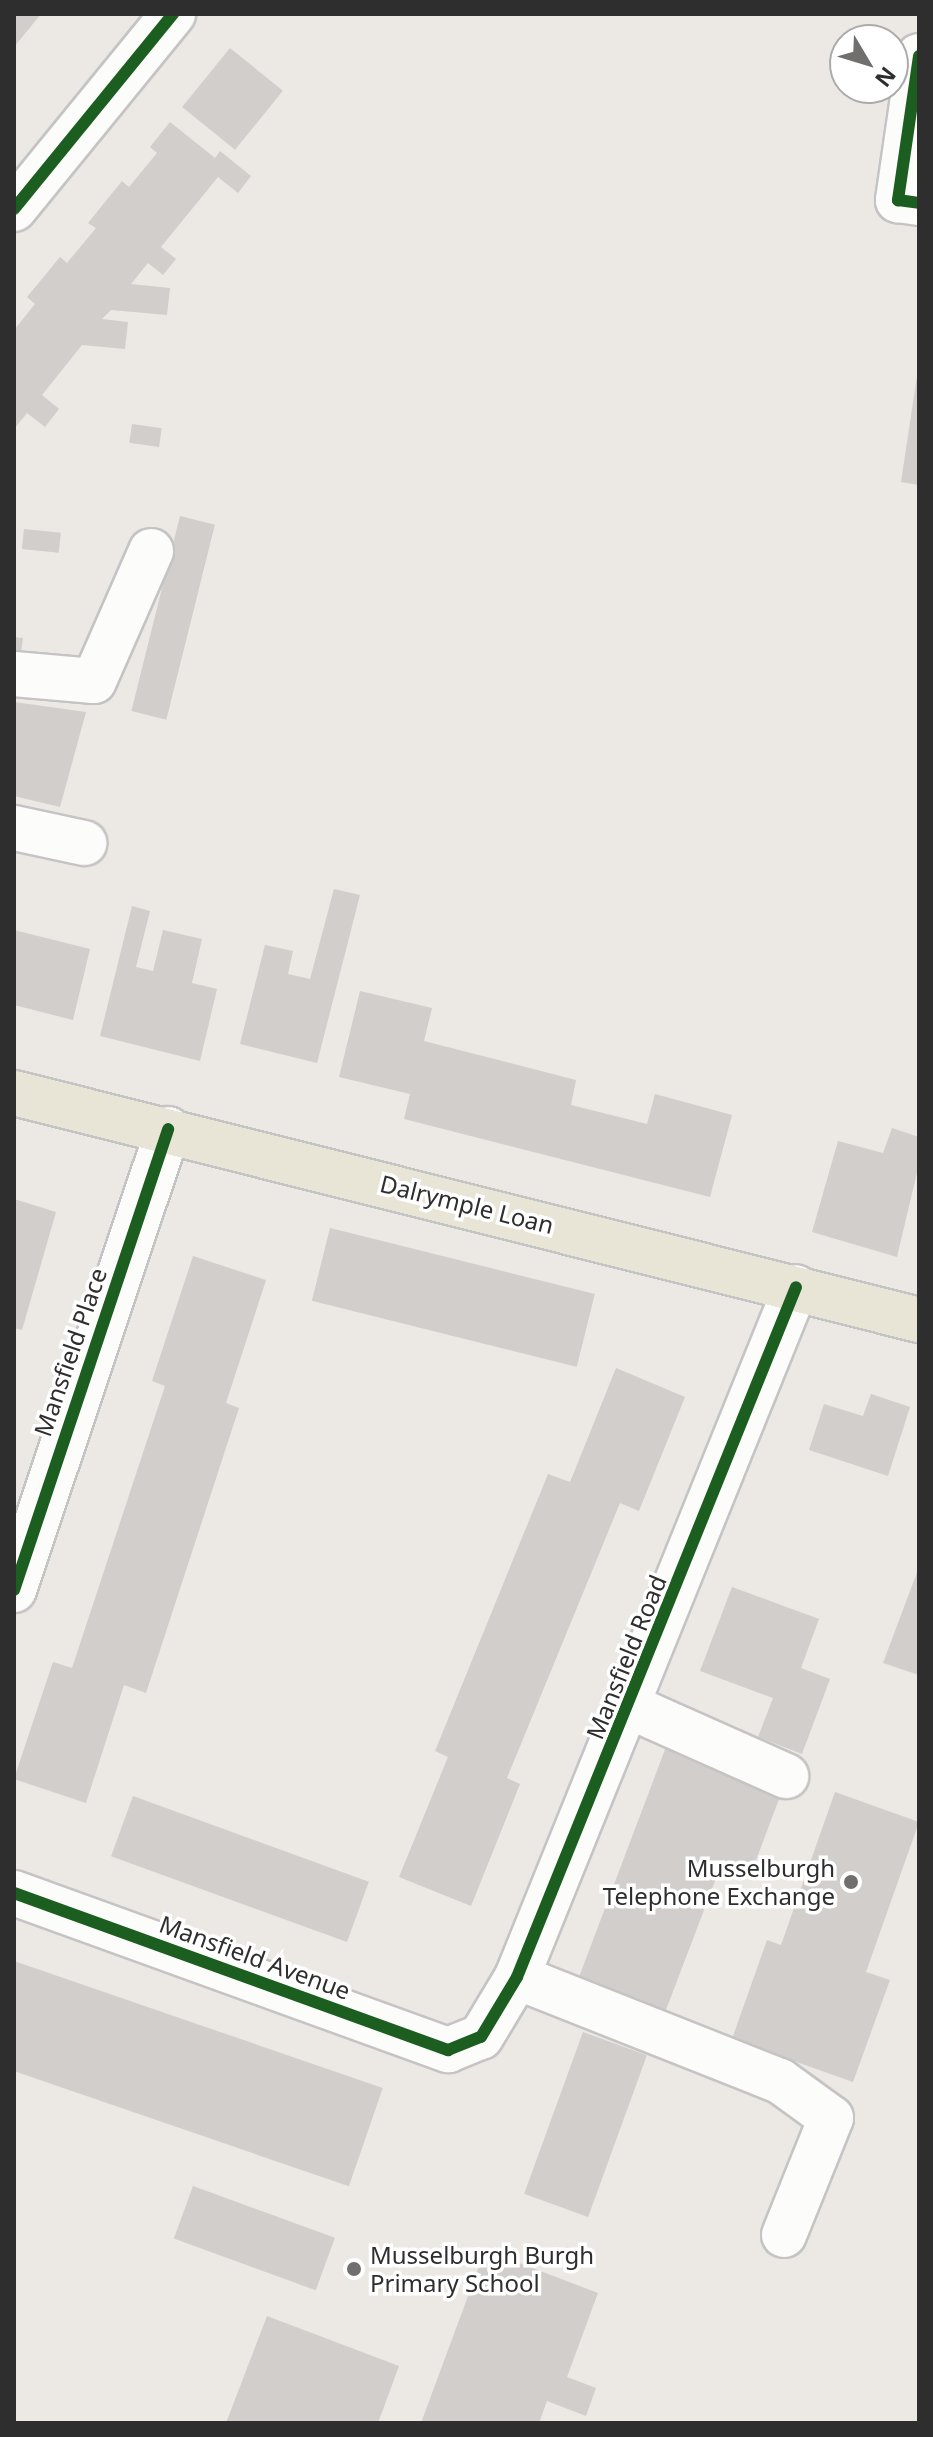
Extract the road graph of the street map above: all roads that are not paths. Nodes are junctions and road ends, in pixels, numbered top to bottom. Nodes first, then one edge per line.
1 (173, 14) edge
2 (919, 56) edge
3 (919, 203) edge
4 (14, 209) edge
5 (151, 551) dead end
6 (14, 674) edge
7 (14, 828) edge
8 (84, 843) dead end
9 (14, 1093) edge
10 (168, 1129) junction
11 (796, 1287) junction
12 (919, 1320) edge
13 (14, 1590) edge
14 (631, 1707) junction
15 (786, 1776) dead end
16 (14, 1893) edge
17 (517, 1977) junction
18 (481, 2037) joint
19 (784, 2235) dead end

1 - 4 street
2 - 3 street
5 - 6 street
7 - 8 street
9 - 10 main road, Dalrymple Loan
10 - 11 main road, Dalrymple Loan
10 - 13 street, Mansfield Place
11 - 12 main road, Dalrymple Loan
11 - 14 street, Mansfield Road
14 - 15 street
14 - 17 street, Mansfield Road
16 - 18 street, Mansfield Avenue
17 - 18 street, Mansfield Road
17 - 19 street

